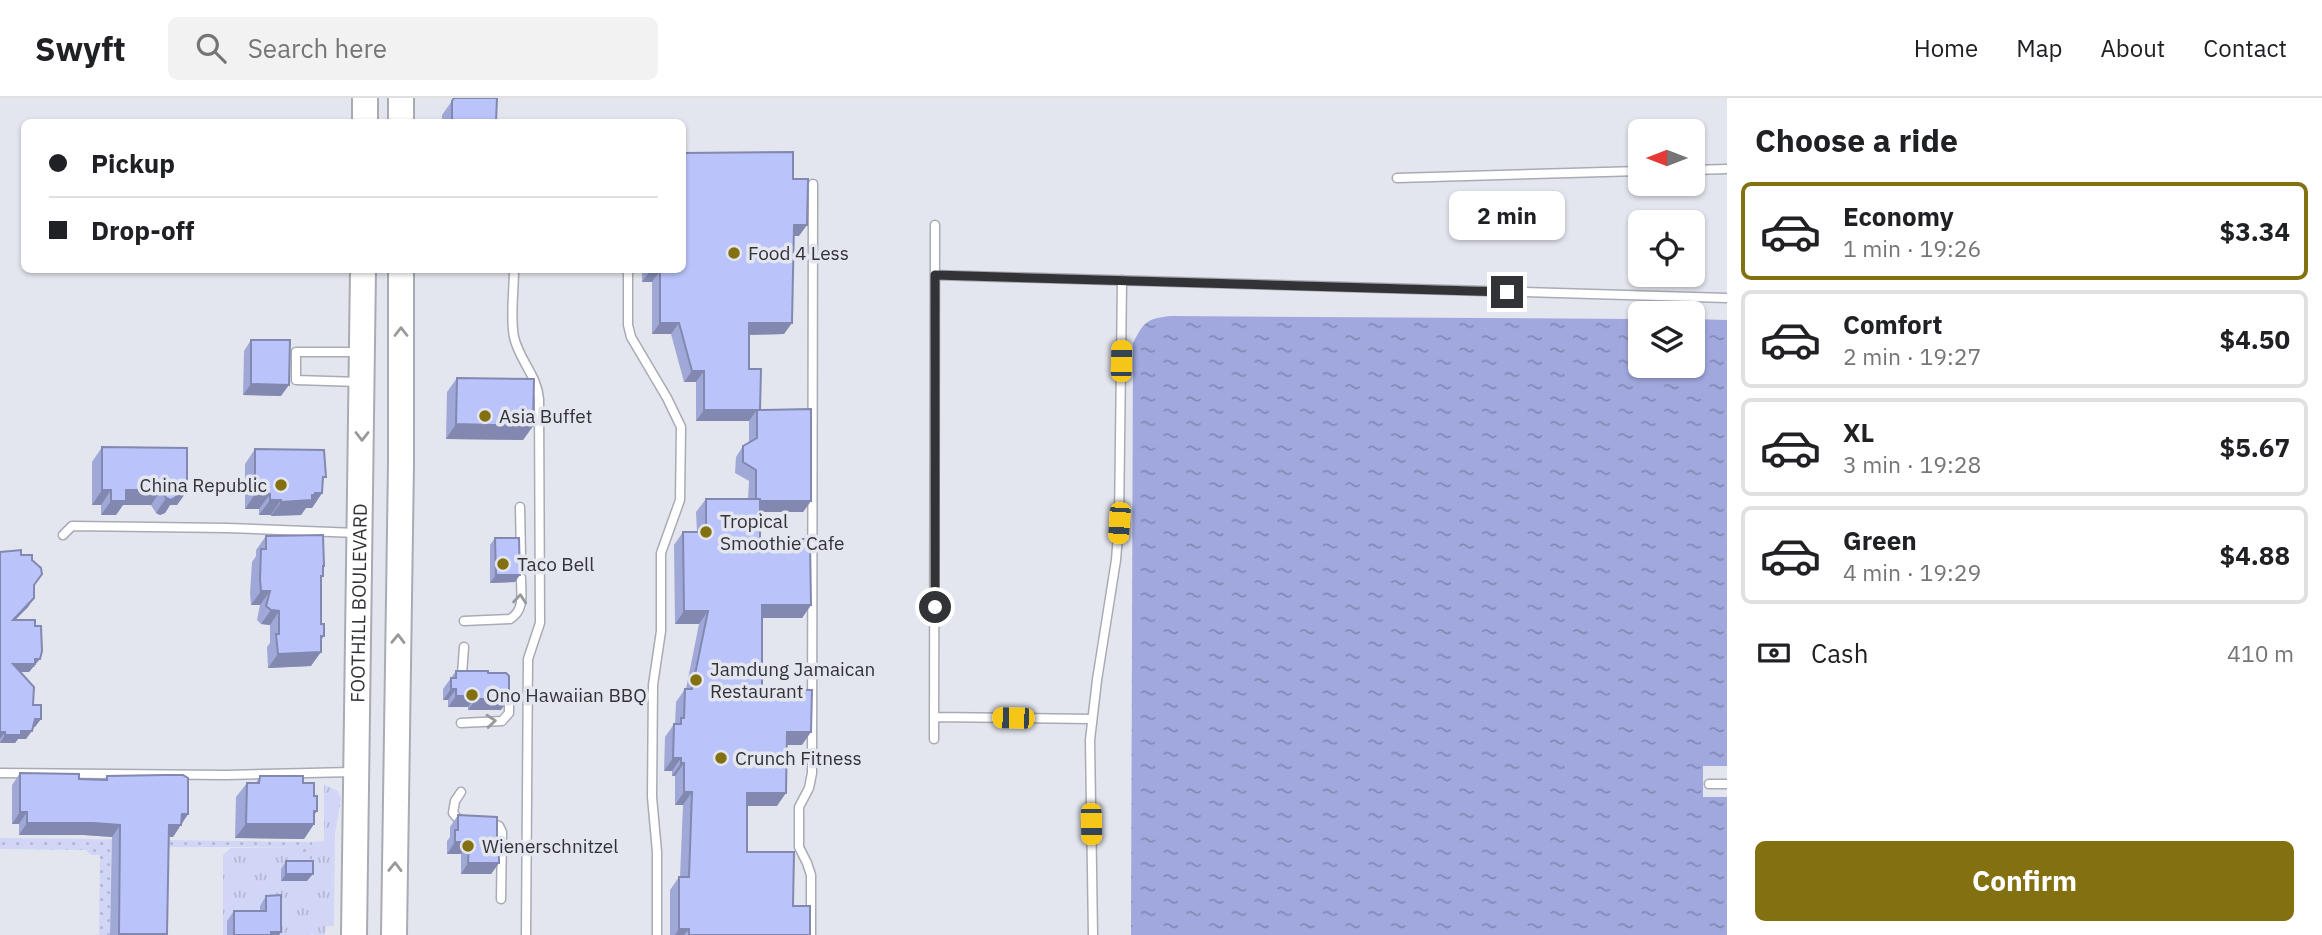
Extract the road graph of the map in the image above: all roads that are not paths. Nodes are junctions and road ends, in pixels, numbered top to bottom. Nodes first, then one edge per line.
1 (365, 98) edge
2 (401, 98) edge
3 (365, 119) edge
4 (401, 119) edge
5 (1727, 169) edge
6 (1705, 170) edge
7 (1628, 171) edge
8 (1397, 178) dead end
9 (813, 184) dead end
10 (935, 225) dead end
11 (363, 273) edge
12 (401, 273) edge
13 (514, 273) edge
14 (628, 273) edge
15 (935, 275) junction
16 (1122, 280) junction
17 (1727, 298) edge
18 (362, 352) junction
19 (362, 383) junction
20 (520, 507) dead end
21 (360, 533) junction
22 (63, 536) dead end
23 (521, 556) edge
24 (521, 578) edge
25 (464, 621) dead end
26 (464, 648) dead end
27 (469, 676) edge
28 (509, 704) edge
29 (934, 717) junction
30 (1093, 719) junction
31 (461, 723) dead end
32 (934, 739) dead end
33 (355, 772) junction
34 (0, 773) edge
35 (1709, 784) dead end
36 (1727, 784) edge
37 (461, 792) dead end
38 (501, 899) dead end
39 (354, 935) edge
40 (394, 935) edge
41 (526, 935) edge
42 (657, 935) edge
43 (811, 935) edge
44 (1093, 935) edge

1 - 3 main road
2 - 4 main road
5 - 6 lane
7 - 8 lane
9 - 43 lane
10 - 15 lane
11 - 18 main road, FOOTHILL BOULEVARD
40 -> 12 main road, FOOTHILL BOULEVARD
13 - 41 lane
14 - 42 lane
15 - 16 lane
15 - 29 lane
16 - 17 lane
16 - 30 lane
18 - 19 main road, FOOTHILL BOULEVARD
18 - 19 lane
19 -> 21 main road, FOOTHILL BOULEVARD
20 - 23 lane
21 - 22 lane
21 - 33 main road, FOOTHILL BOULEVARD
25 -> 24 lane
26 - 27 lane
31 -> 28 lane
29 - 30 lane
29 - 32 lane
30 - 44 lane
33 - 34 lane
33 - 39 main road, FOOTHILL BOULEVARD
35 - 36 lane
37 - 38 lane

